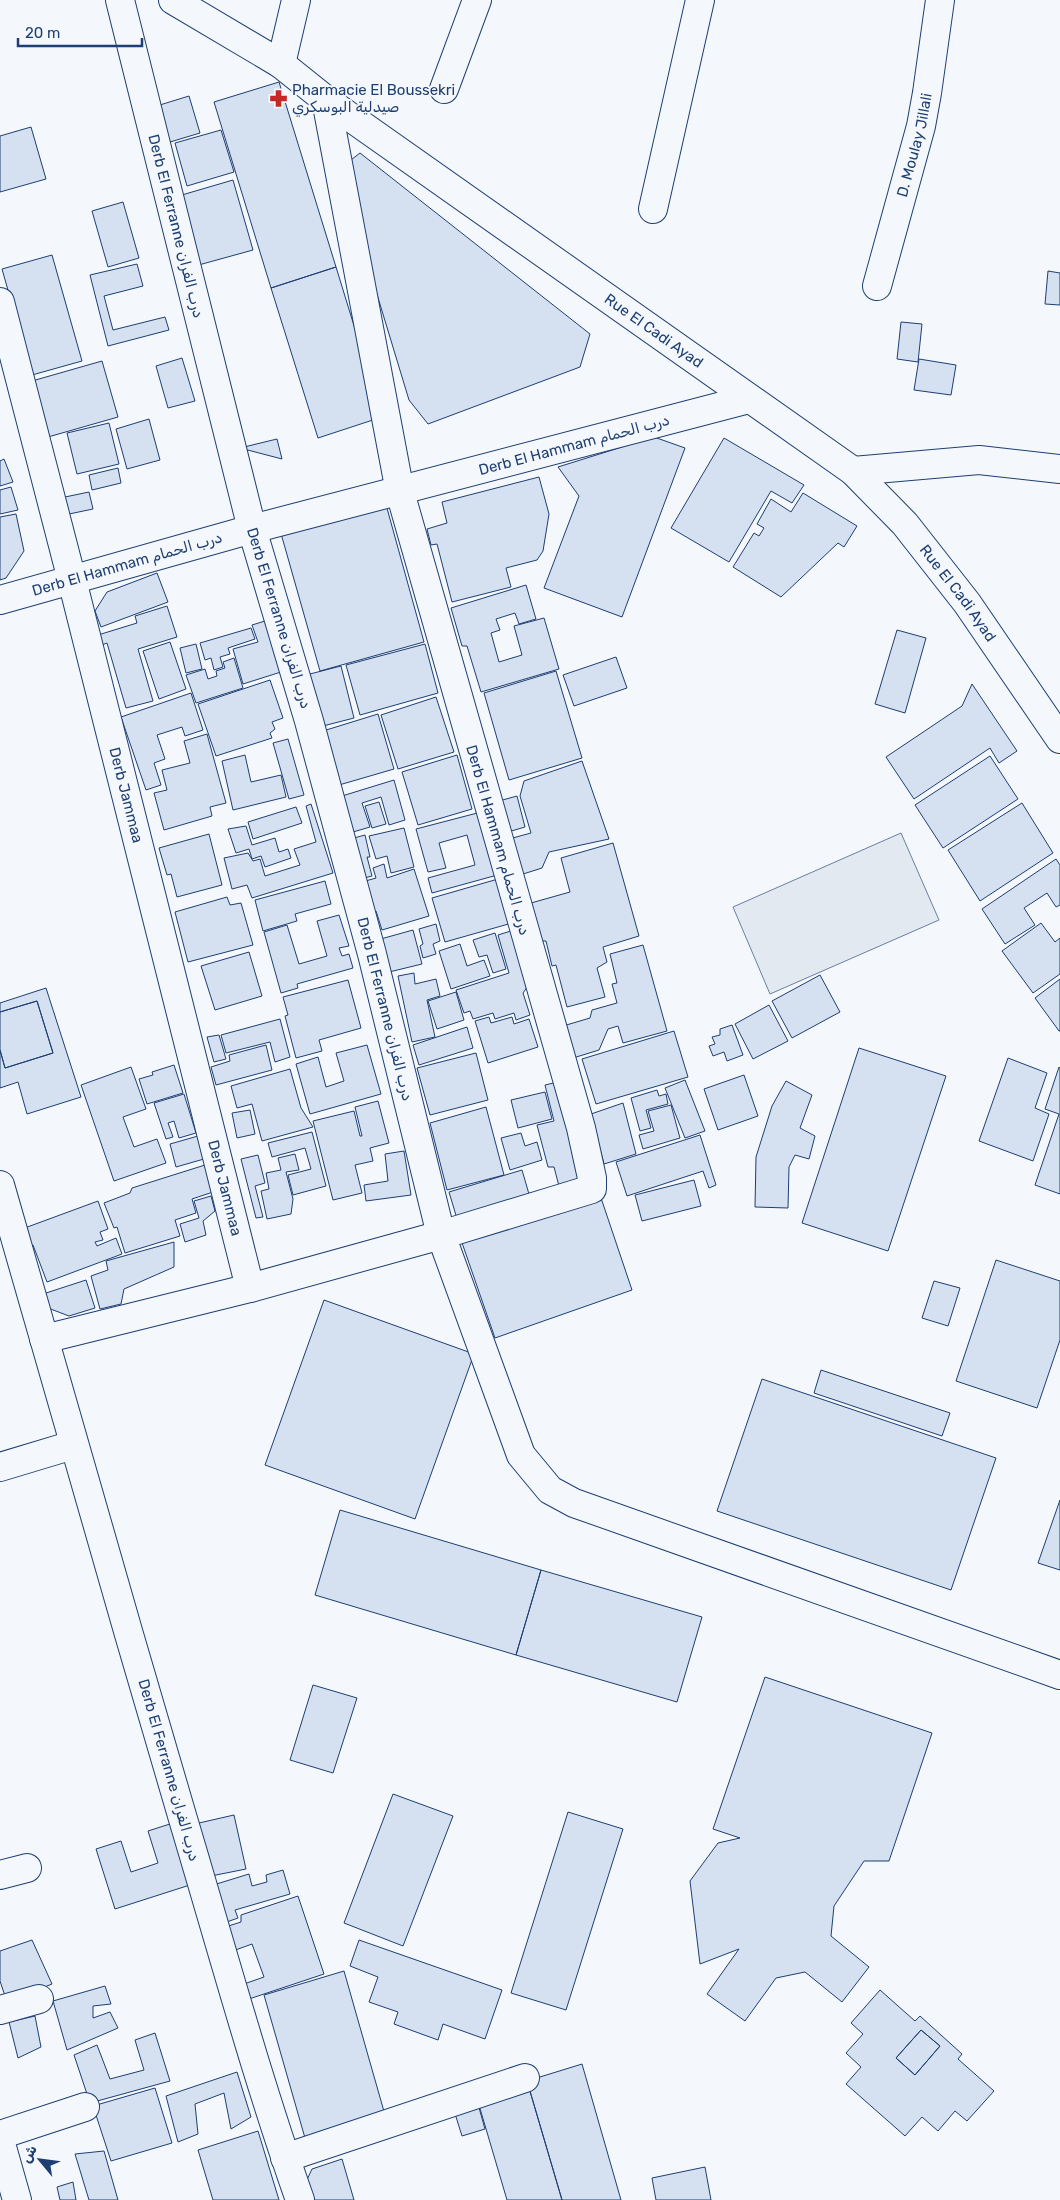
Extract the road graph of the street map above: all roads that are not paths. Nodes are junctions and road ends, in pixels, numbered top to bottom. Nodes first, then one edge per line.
1 (120, 0) edge
2 (173, 0) edge
3 (296, 0) edge
4 (477, 0) edge
5 (700, 0) edge
6 (940, 0) edge
7 (281, 64) junction
8 (444, 89) dead end
9 (326, 100) junction
10 (653, 209) dead end
11 (877, 286) dead end
12 (0, 302) edge
13 (749, 399) junction
14 (1060, 469) edge
15 (853, 471) junction
16 (400, 492) junction
17 (252, 529) junction
18 (72, 580) junction
19 (0, 600) edge
20 (1060, 739) edge
21 (0, 1185) edge
22 (441, 1234) junction
23 (250, 1288) junction
24 (44, 1339) junction
25 (73, 1445) junction
26 (0, 1467) edge
27 (1060, 1675) edge
28 (27, 1868) dead end
29 (0, 1876) edge
30 (39, 1999) dead end
31 (0, 2010) edge
32 (525, 2078) dead end
33 (85, 2107) dead end
34 (0, 2135) edge
35 (0, 2140) edge
36 (285, 2158) junction
37 (17, 2200) edge
38 (300, 2200) edge

1 - 17 street, Derb El Ferranne درب الفران
2 - 7 street, Rue El Cadi Ayad
3 - 7 street
4 - 8 street
5 - 10 street
6 - 11 street, D. Moulay Jillali
7 - 9 street, Rue El Cadi Ayad
9 - 13 street, Rue El Cadi Ayad
9 - 16 street, Derb El Hammam درب الحمام
12 - 18 street, Derb Jammaa
13 - 15 street, Rue El Cadi Ayad
13 - 16 street, Derb El Hammam درب الحمام
14 - 15 street
15 - 20 street, Rue El Cadi Ayad
16 - 17 street, Derb El Hammam درب الحمام
16 - 22 street, Derb El Hammam درب الحمام
17 - 18 street, Derb El Hammam درب الحمام
17 - 22 street, Derb El Ferranne درب الفران
18 - 19 street, Derb El Hammam درب الحمام
18 - 23 street, Derb Jammaa
21 - 24 street, Derb El Ferranne درب الفران
22 - 23 street
22 - 27 street, Derb El Ferranne درب الفران
23 - 24 street
24 - 25 street, Derb El Ferranne درب الفران
25 - 26 street
25 - 36 street, Derb El Ferranne درب الفران
28 - 29 street
30 - 31 street
32 - 36 street
33 - 34 street
35 - 37 street
36 - 38 street, Derb El Ferranne درب الفران

